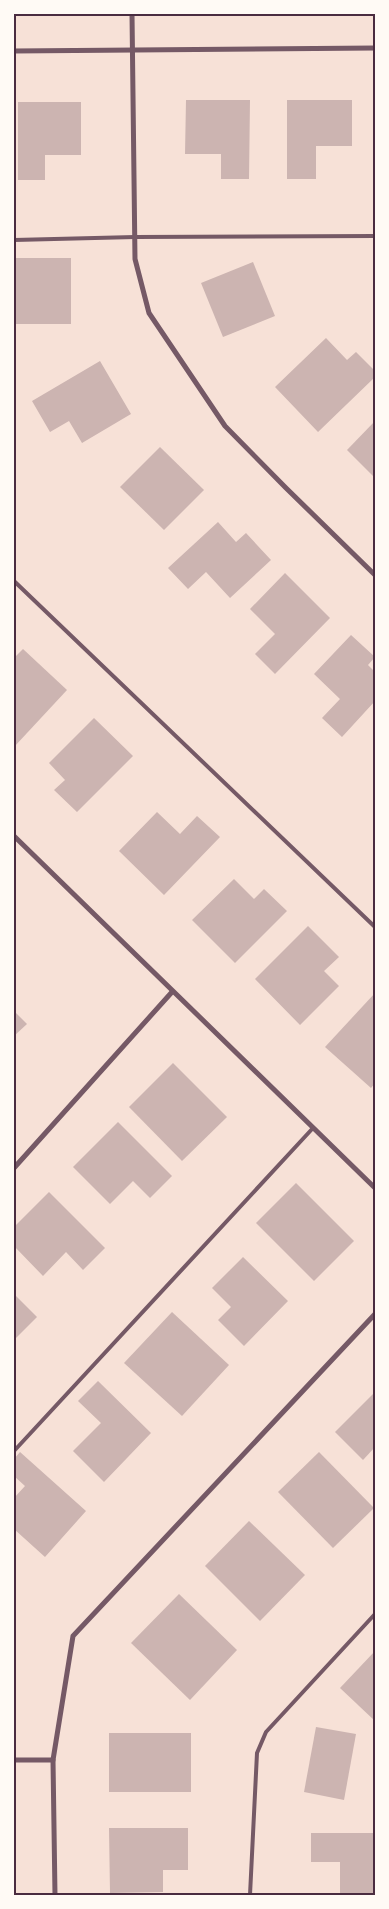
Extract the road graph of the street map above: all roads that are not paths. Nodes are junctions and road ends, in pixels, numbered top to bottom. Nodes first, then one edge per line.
1 (132, 14) edge
2 (375, 48) edge
3 (132, 50) junction
4 (14, 51) edge
5 (375, 236) edge
6 (135, 237) junction
7 (14, 240) edge
8 (375, 575) edge
9 (14, 581) edge
10 (14, 836) edge
11 (375, 927) edge
12 (172, 992) junction
13 (313, 1128) junction
14 (14, 1168) edge
15 (375, 1188) edge
16 (375, 1314) edge
17 (14, 1451) edge
18 (375, 1614) edge
19 (14, 1760) edge
20 (53, 1760) junction
21 (55, 1895) edge
22 (250, 1895) edge

1 - 3 street
2 - 3 street
3 - 4 street
3 - 6 street
5 - 6 lane
6 - 7 lane
6 - 8 street
9 - 11 lane
10 - 12 street
12 - 13 street
12 - 14 street
13 - 15 street
13 - 17 lane
16 - 20 street
18 - 22 lane
19 - 20 street
20 - 21 street

